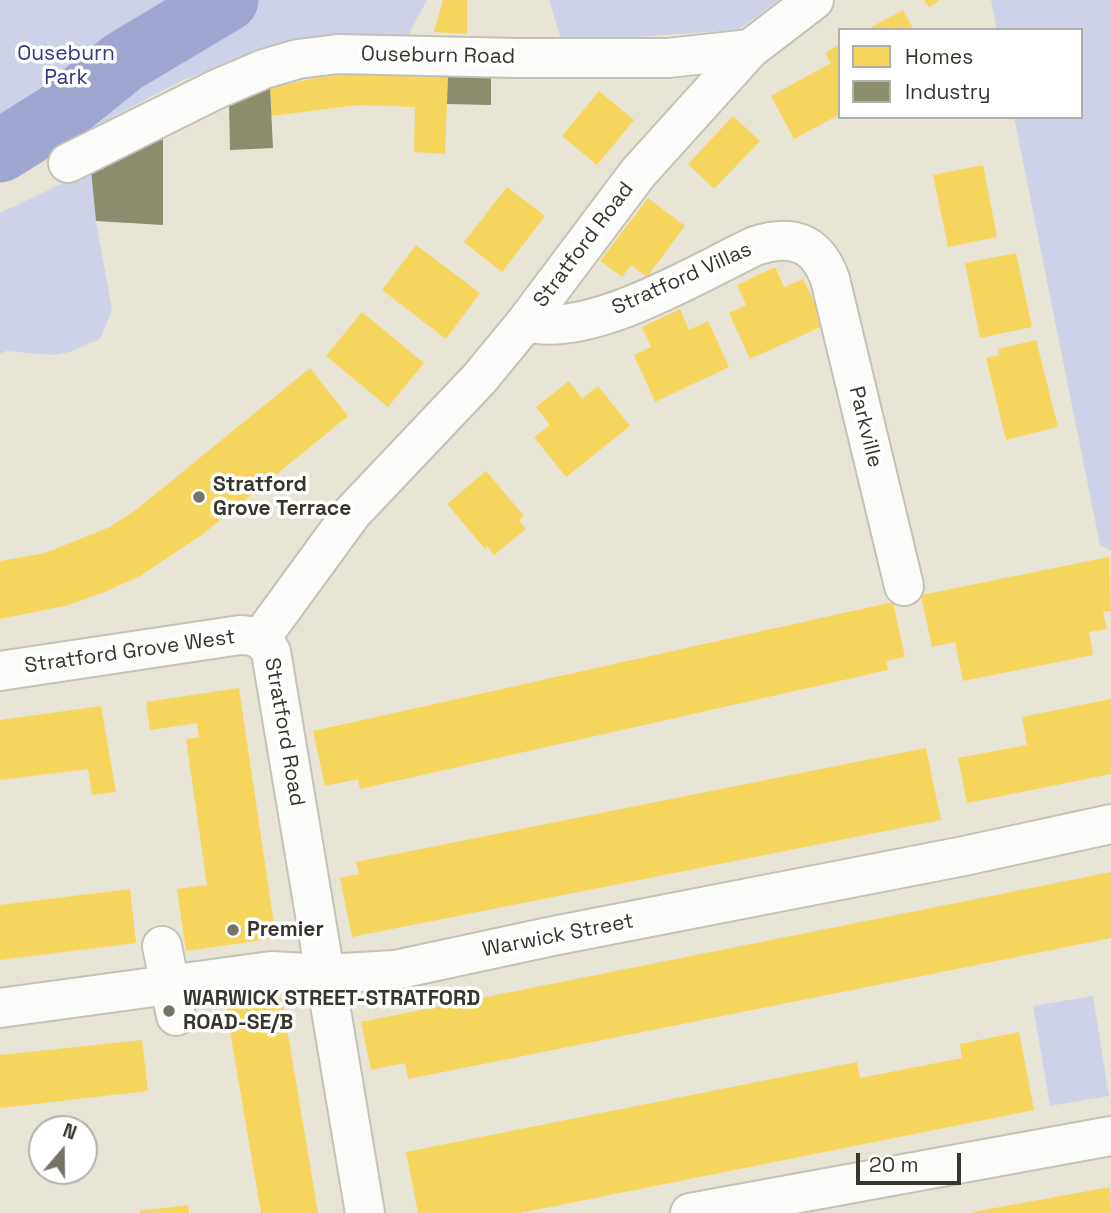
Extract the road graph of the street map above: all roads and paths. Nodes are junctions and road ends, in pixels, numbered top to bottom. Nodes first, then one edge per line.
1 (814, 0) edge
2 (750, 48) junction
3 (68, 163) dead end
4 (826, 269) joint
5 (526, 322) junction
6 (904, 586) dead end
7 (260, 639) junction
8 (0, 671) edge
9 (1111, 824) edge
10 (162, 946) dead end
11 (328, 991) junction
12 (173, 1001) junction
13 (0, 1008) edge
14 (1111, 1136) edge
15 (365, 1213) edge
16 (690, 1213) edge

1 - 2 street
2 - 3 street, Ouseburn Road
2 - 5 street, Stratford Road
4 - 5 street, Stratford Villas
4 - 6 street, Parkville
5 - 7 street, Stratford Road
7 - 8 street, Stratford Grove West
7 - 11 street, Stratford Road
9 - 11 street, Warwick Street
10 - 12 street
11 - 12 street, Warwick Street
11 - 15 street, Stratford Road
12 - 13 street, Warwick Street
14 - 16 street

